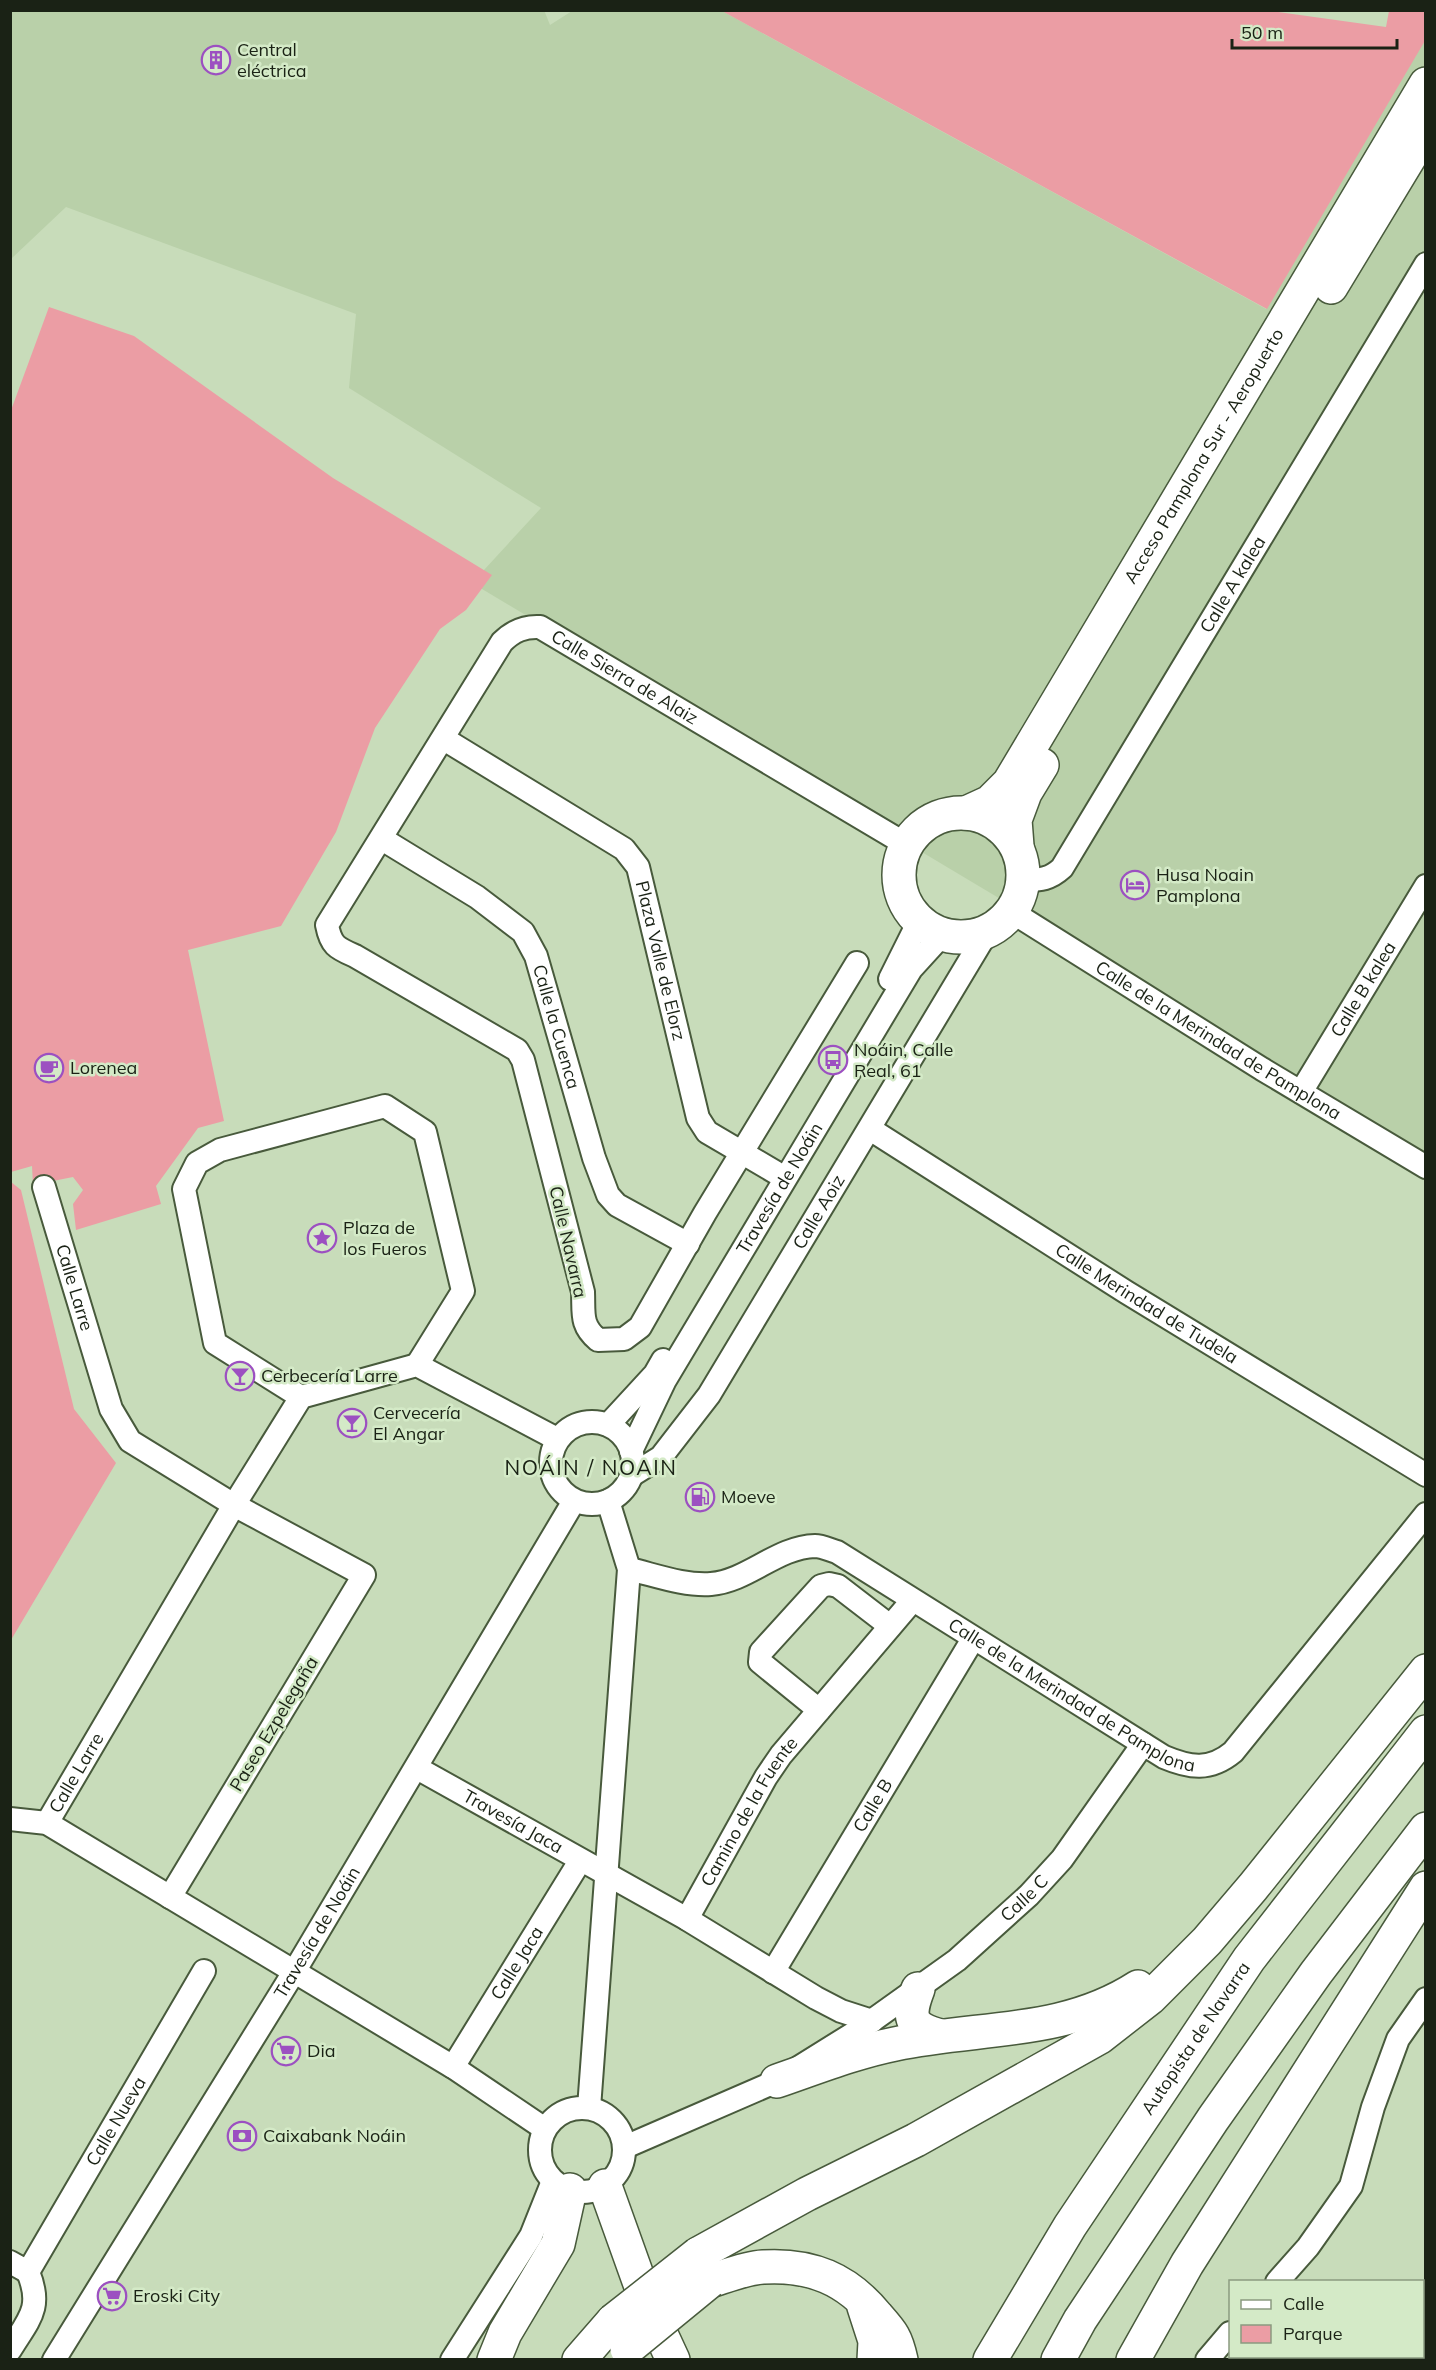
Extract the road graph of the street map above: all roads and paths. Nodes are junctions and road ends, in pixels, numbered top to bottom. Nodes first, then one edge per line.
1 (1425, 84) edge
2 (1425, 130) edge
3 (1425, 264) edge
4 (444, 739) junction
5 (966, 813) junction
6 (382, 839) junction
7 (907, 845) junction
8 (1017, 846) junction
9 (1024, 880) junction
10 (1425, 886) edge
11 (1012, 912) junction
12 (327, 925) joint
13 (931, 928) junction
14 (987, 932) junction
15 (857, 963) dead end
16 (1301, 1092) junction
17 (870, 1129) junction
18 (743, 1151) junction
19 (1425, 1167) edge
20 (775, 1172) junction
21 (44, 1187) dead end
22 (687, 1244) junction
23 (417, 1365) junction
24 (301, 1397) junction
25 (608, 1425) junction
26 (557, 1439) junction
27 (631, 1451) junction
28 (632, 1475) junction
29 (1425, 1475) edge
30 (574, 1501) junction
31 (608, 1502) junction
32 (234, 1505) junction
33 (1425, 1514) edge
34 (339, 1563) joint
35 (629, 1569) junction
36 (912, 1601) junction
37 (890, 1626) junction
38 (973, 1640) junction
39 (1425, 1652) edge
40 (1425, 1671) edge
41 (819, 1710) junction
42 (1425, 1732) edge
43 (1143, 1744) junction
44 (417, 1768) junction
45 (10, 1819) edge
46 (47, 1823) junction
47 (1425, 1829) edge
48 (579, 1860) junction
49 (608, 1875) junction
50 (1425, 1888) edge
51 (170, 1897) junction
52 (687, 1918) junction
53 (204, 1971) dead end
54 (294, 1972) junction
55 (773, 1972) junction
56 (918, 1989) junction
57 (1425, 1999) edge
58 (872, 2021) junction
59 (940, 2036) junction
60 (453, 2067) junction
61 (777, 2081) junction
62 (589, 2108) junction
63 (545, 2129) junction
64 (625, 2147) junction
65 (562, 2186) junction
66 (605, 2186) junction
67 (19, 2267) edge
68 (704, 2268) junction
69 (1279, 2280) edge
70 (861, 2296) junction
71 (1229, 2334) edge
72 (619, 2343) edge
73 (10, 2350) edge
74 (673, 2358) edge
75 (54, 2360) edge
76 (452, 2360) edge
77 (494, 2360) edge
78 (579, 2360) edge
79 (874, 2360) edge
80 (901, 2360) edge
81 (990, 2360) edge
82 (1058, 2360) edge
83 (1133, 2360) edge
84 (1207, 2360) edge

1 - 5 highway, Acceso Pamplona Sur - Aeropuerto
2 - 8 highway, Acceso Pamplona Sur - Aeropuerto
3 - 9 street, Calle A kalea
4 - 6 street, Calle Sierra de Alaiz
4 - 7 street, Calle Sierra de Alaiz
4 - 18 street, Plaza Valle de Elorz
5 - 7 highway
5 - 8 highway
6 - 12 street, Calle Sierra de Alaiz
6 - 22 street, Calle la Cuenca
7 - 13 highway
8 - 9 highway
9 - 11 highway
10 - 16 street, Calle B kalea
11 - 14 highway
11 - 16 street, Calle de la Merindad de Pamplona
12 - 22 street, Calle Navarra
13 - 14 highway
13 - 20 street, Travesía de Noáin
13 - 27 street, Travesía de Noáin
14 - 17 street, Calle Aoiz
15 - 18 street, Calle Navarra
16 - 19 street, Calle de la Merindad de Pamplona
17 - 28 street, Calle Aoiz
17 - 29 street, Calle Merindad de Tudela
18 - 20 street, Plaza Valle de Elorz
18 - 22 street, Calle Navarra
20 - 25 street, Travesía de Noáin
21 - 32 street, Calle Larre
23 - 24 street
23 - 24 street
23 - 26 street
24 - 32 street, Calle Larre
25 - 26 street
25 - 27 street
26 - 30 street
27 - 28 street
28 - 31 street
30 - 31 street
30 - 44 street, Travesía de Noáin
31 - 35 street
32 - 34 street, Calle Larre
32 - 46 street, Calle Larre
33 - 43 street, Calle de la Merindad de Pamplona
34 - 51 street, Paseo Ezpelegaña
35 - 36 street, Calle de la Merindad de Pamplona
35 - 49 street
36 - 37 street, Camino de la Fuente
36 - 38 street, Calle de la Merindad de Pamplona
37 - 41 street, Camino de la Fuente
37 - 41 street
38 - 43 street, Calle de la Merindad de Pamplona
38 - 55 street, Calle B
39 - 59 highway
40 - 68 highway
41 - 52 street, Camino de la Fuente
42 - 81 highway, Autopista de Navarra
43 - 56 street, Calle C
44 - 48 street, Travesía Jaca
44 - 54 street, Travesía de Noáin
45 - 46 street
46 - 51 street, Calle Larre
47 - 82 highway
48 - 49 street, Travesía Jaca
48 - 60 street, Calle Jaca
49 - 52 street
49 - 62 street
50 - 83 highway
51 - 54 street, Calle Larre
52 - 55 street
53 - 67 street, Calle Nueva
54 - 60 street
54 - 75 street, Travesía de Noáin
55 - 58 street
56 - 58 street, Calle C
56 - 59 highway
57 - 69 street
58 - 61 street, Calle C
59 - 61 highway
60 - 63 street
61 - 64 street, Calle C
62 - 63 street
62 - 64 street
63 - 65 street
64 - 66 street
65 - 66 street
65 - 76 street
65 - 77 highway
66 - 74 highway
67 - 73 street, Calle Nueva
68 - 70 highway
68 - 72 highway, bridge
70 - 79 highway
70 - 80 highway
71 - 84 street
72 - 78 highway

